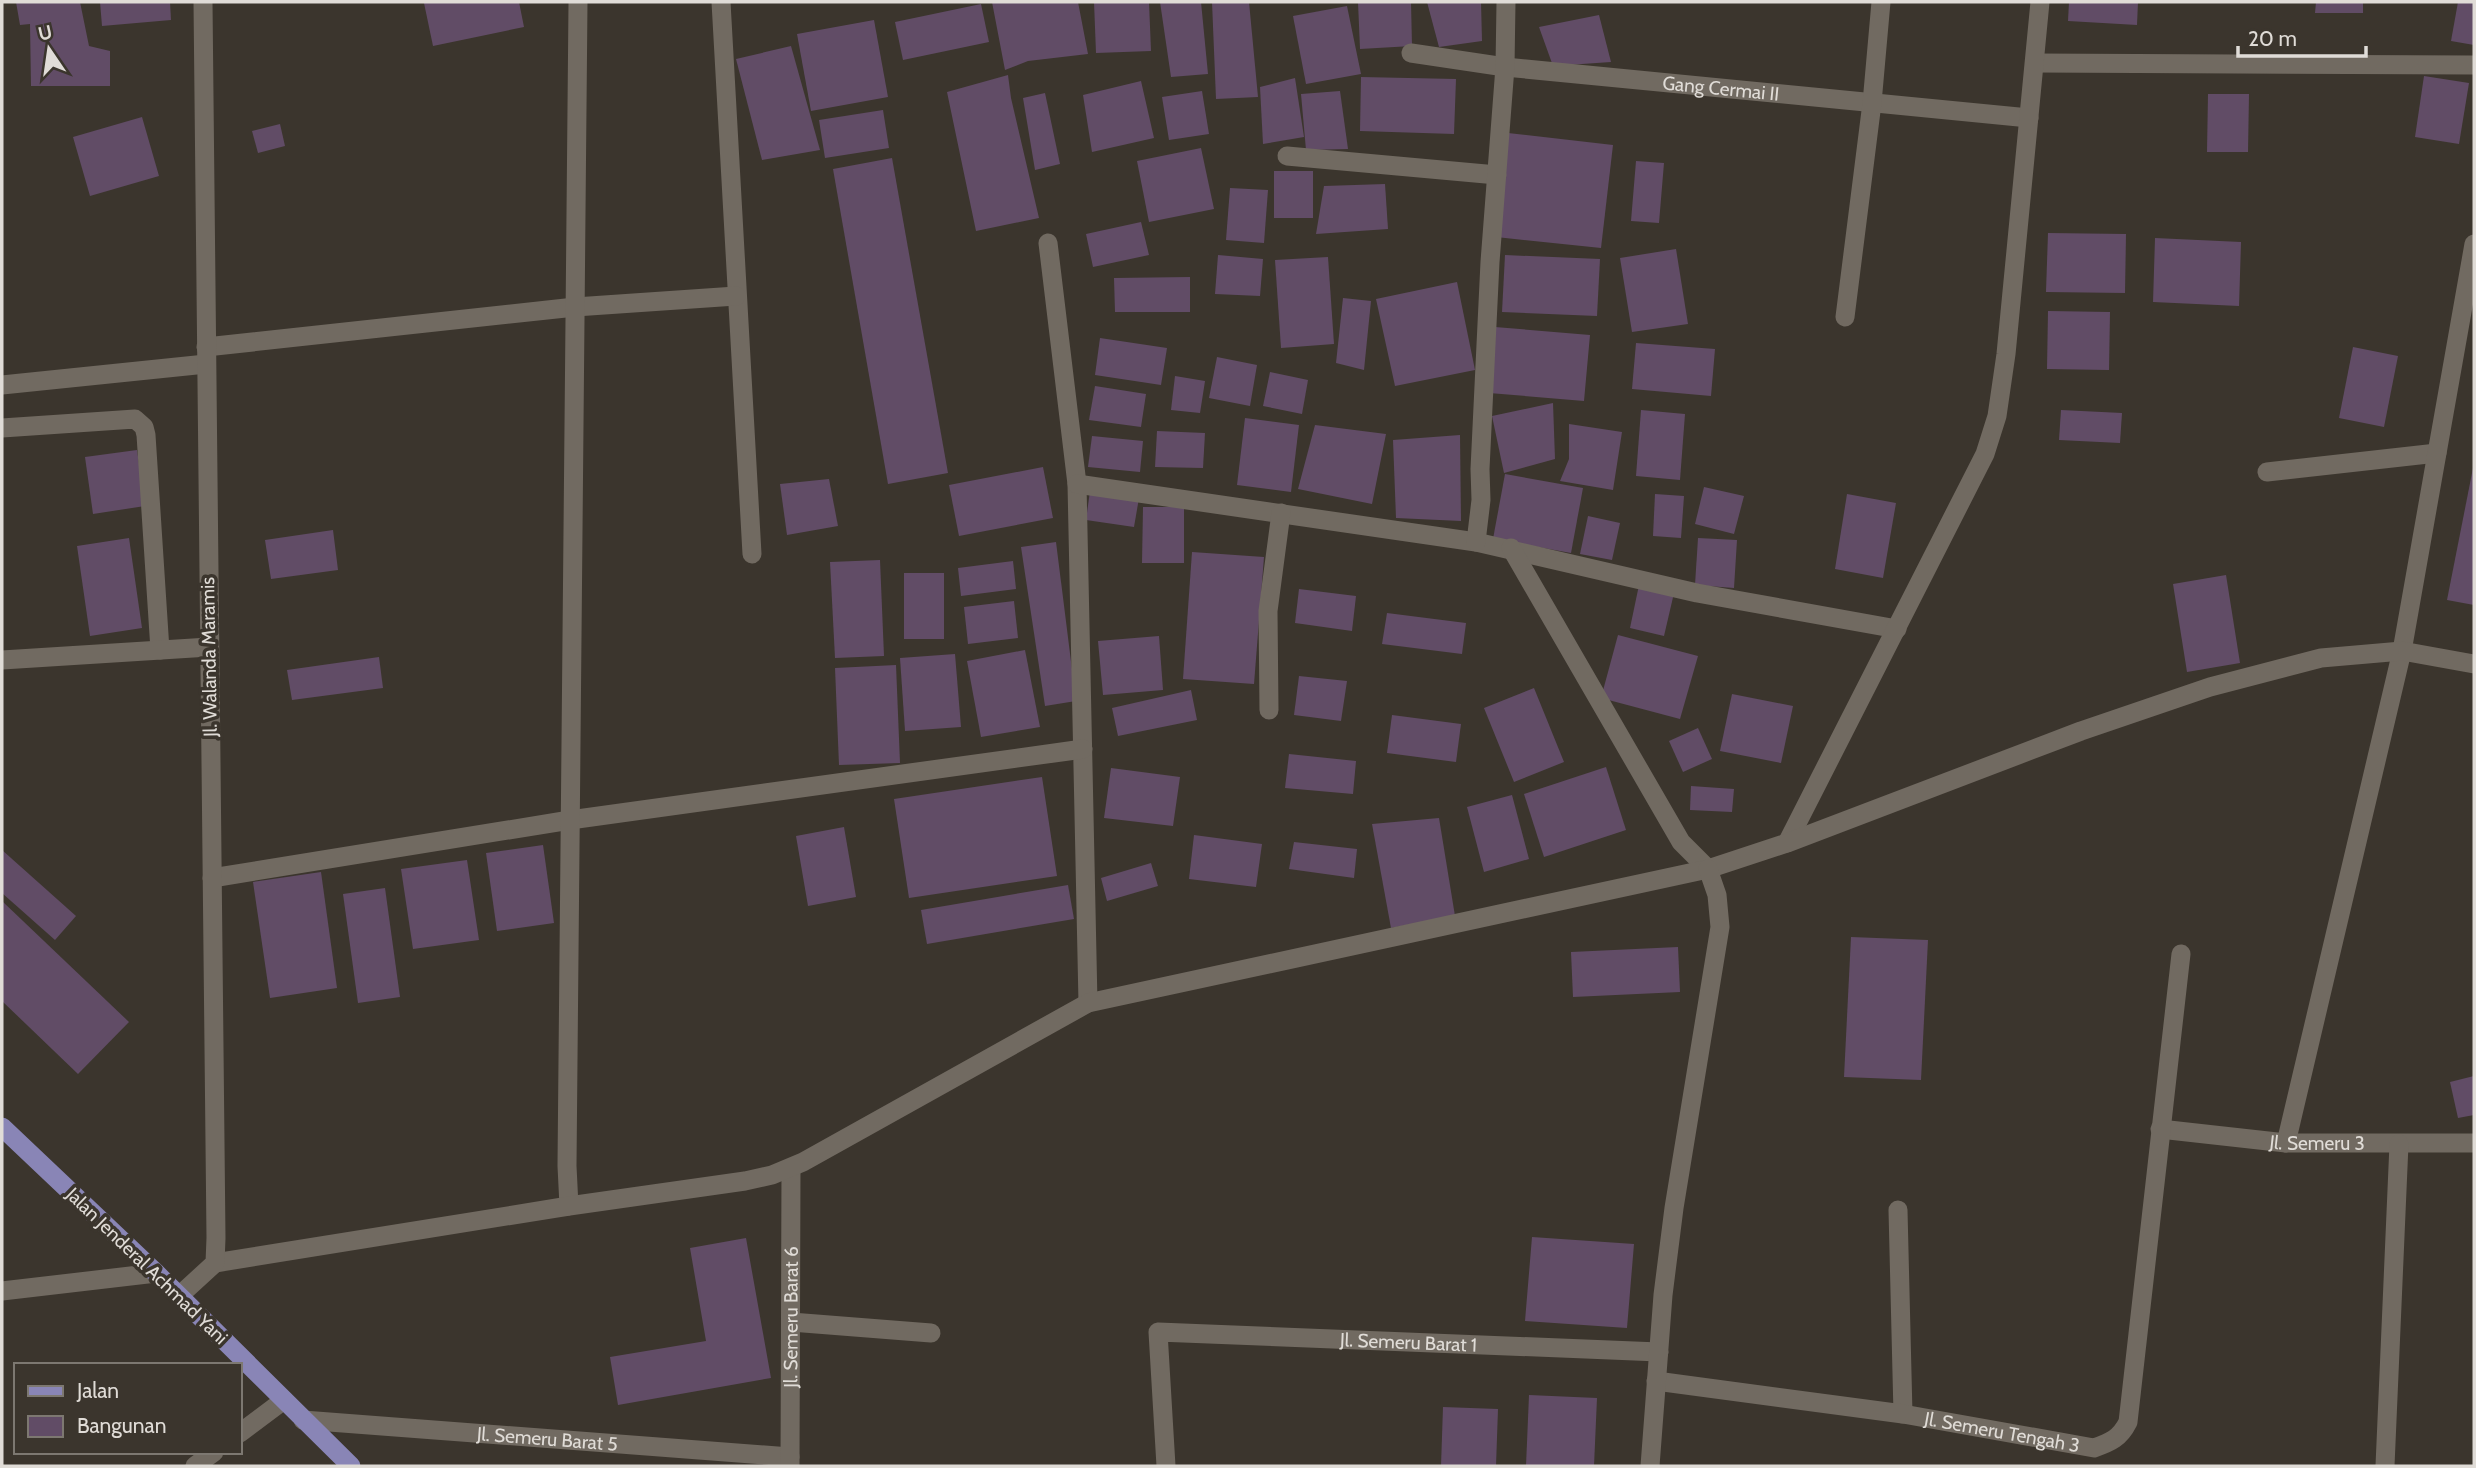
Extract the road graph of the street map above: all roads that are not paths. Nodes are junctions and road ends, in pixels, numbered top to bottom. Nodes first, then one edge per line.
1 (203, 2) edge
2 (578, 2) edge
3 (721, 2) edge
4 (1506, 2) edge
5 (1881, 2) edge
6 (2040, 2) edge
7 (1411, 53) dead end
8 (2035, 63) junction
9 (2474, 65) edge
10 (1505, 67) junction
11 (1872, 103) junction
12 (2029, 118) junction
13 (1287, 156) dead end
14 (1497, 176) junction
15 (1048, 243) dead end
16 (2474, 244) edge
17 (736, 296) junction
18 (575, 307) junction
19 (1845, 317) dead end
20 (206, 355) junction
21 (2, 384) edge
22 (2, 428) edge
23 (2437, 453) junction
24 (2267, 472) dead end
25 (1077, 484) junction
26 (1281, 513) junction
27 (1476, 542) junction
28 (1511, 548) junction
29 (752, 554) dead end
30 (1897, 629) junction
31 (209, 648) junction
32 (160, 650) junction
33 (2402, 650) junction
34 (2, 660) edge
35 (2474, 663) edge
36 (1269, 710) dead end
37 (1083, 749) junction
38 (570, 820) junction
39 (1787, 843) junction
40 (1708, 869) junction
41 (212, 878) junction
42 (2181, 954) dead end
43 (1088, 1003) junction
44 (2, 1127) edge
45 (2160, 1129) junction
46 (2286, 1143) junction
47 (2474, 1143) edge
48 (2399, 1144) junction
49 (791, 1168) junction
50 (569, 1206) junction
51 (1898, 1210) dead end
52 (215, 1262) junction
53 (156, 1273) junction
54 (2, 1291) edge
55 (179, 1296) junction
56 (791, 1322) junction
57 (931, 1333) dead end
58 (1659, 1352) junction
59 (1656, 1381) junction
60 (284, 1400) junction
61 (1903, 1414) junction
62 (303, 1420) junction
63 (242, 1432) edge
64 (211, 1454) edge
65 (790, 1462) edge
66 (195, 1466) edge
67 (351, 1466) edge
68 (1166, 1466) edge
69 (1650, 1466) edge
70 (2385, 1466) edge

1 - 20 street, Jl. Walanda Maramis
2 - 18 street
3 - 17 street
4 - 10 street
5 - 11 street
6 - 8 street
7 - 10 street, Gang Cermai II
8 - 9 street
8 - 12 street
10 - 11 street, Gang Cermai II
10 - 14 street
11 - 12 street, Gang Cermai II
11 - 19 street
12 - 30 street
13 - 14 street
14 - 27 street
15 - 25 street
16 - 23 street
17 - 18 street
17 - 29 street
18 - 20 street
18 - 38 street
20 - 21 street
20 - 31 street, Jl. Walanda Maramis
22 - 32 street
23 - 24 street
23 - 33 street
25 - 26 street
25 - 37 street
26 - 27 street
26 - 36 street
27 - 28 street
28 - 30 street
28 - 40 street
30 - 39 street
31 - 32 street
31 - 41 street, Jl. Walanda Maramis
32 - 34 street
33 - 35 street
33 - 39 street
33 - 46 street
37 - 38 street
37 - 43 street
38 - 41 street
38 - 50 street
39 - 40 street
40 - 43 street
40 - 58 street
41 - 52 street, Jl. Walanda Maramis
42 - 45 street
43 - 49 street
44 - 53 main road, Jalan Jenderal Achmad Yani
45 - 46 street, Jl. Semeru 3
45 - 61 street, Jl. Semeru Tengah 3
46 - 48 street, Jl. Semeru 3
47 - 48 street, Jl. Semeru 3
48 - 70 street
49 - 50 street
49 - 56 street, Jl. Semeru Barat 6
50 - 52 street
51 - 61 street
52 - 55 street
53 - 54 street
53 - 55 main road, Jalan Jenderal Achmad Yani
55 - 60 main road, Jalan Jenderal Achmad Yani
56 - 57 street
56 - 65 street, Jl. Semeru Barat 6
58 - 59 street
58 - 68 street, Jl. Semeru Barat 1
59 - 61 street, Jl. Semeru Tengah 3
59 - 69 street
60 - 62 main road, Jalan Jenderal Achmad Yani
60 - 63 street
62 - 65 street, Jl. Semeru Barat 5
62 - 67 main road, Jalan Jenderal Achmad Yani
64 - 66 street

